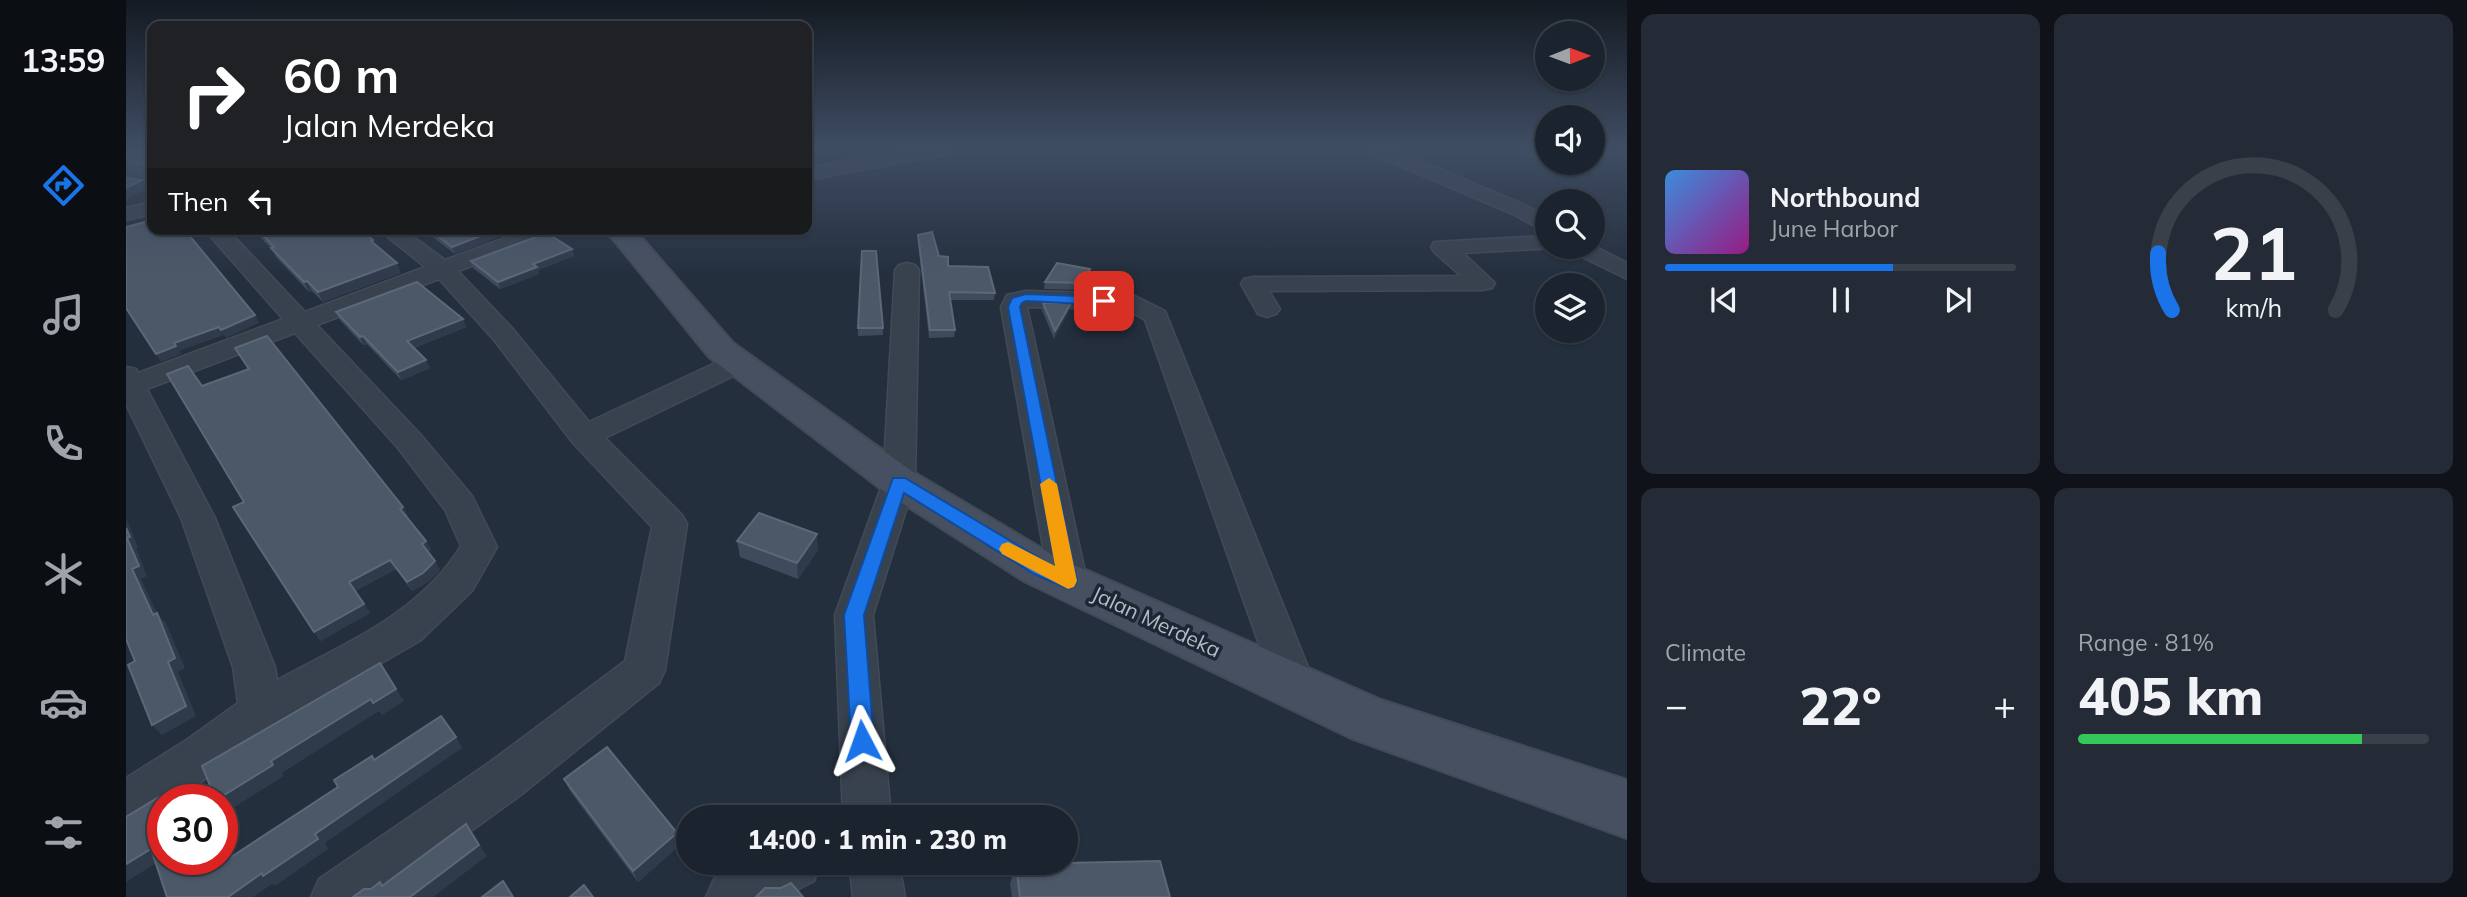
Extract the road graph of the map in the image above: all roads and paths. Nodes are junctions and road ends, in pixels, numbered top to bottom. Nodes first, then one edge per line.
1 (1475, 191) edge
2 (147, 209) edge
3 (126, 215) edge
4 (1535, 219) edge
5 (220, 235) edge
6 (397, 235) edge
7 (534, 235) edge
8 (625, 235) edge
9 (1535, 243) edge
10 (1442, 247) junction
11 (444, 270) junction
12 (907, 270) dead end
13 (1390, 284) junction
14 (1267, 309) dead end
15 (299, 323) junction
16 (738, 363) junction
17 (128, 382) edge
18 (583, 436) junction
19 (899, 482) junction
20 (1068, 581) junction
21 (1296, 687) junction
22 (260, 710) junction
23 (126, 805) edge
24 (866, 805) edge
25 (1627, 809) edge
26 (773, 875) edge
27 (876, 875) edge
28 (337, 897) edge
29 (732, 897) edge
30 (879, 897) edge

1 - 4 street
2 - 3 street
5 - 15 street
6 - 11 street
7 - 11 street
8 - 16 street, Jalan Merdeka
9 - 10 street
10 - 13 street
10 - 13 street
11 - 15 street
11 - 18 street
12 - 19 street
13 - 14 street
15 - 17 street
15 - 22 street
16 - 18 street
16 - 19 street, Jalan Merdeka
17 - 22 street
18 - 28 street
19 - 20 street, Jalan Merdeka
19 - 24 street
20 - 21 street, Jalan Merdeka
20 - 21 street
21 - 25 street, Jalan Merdeka
22 - 23 street
26 - 29 street
27 - 30 street

